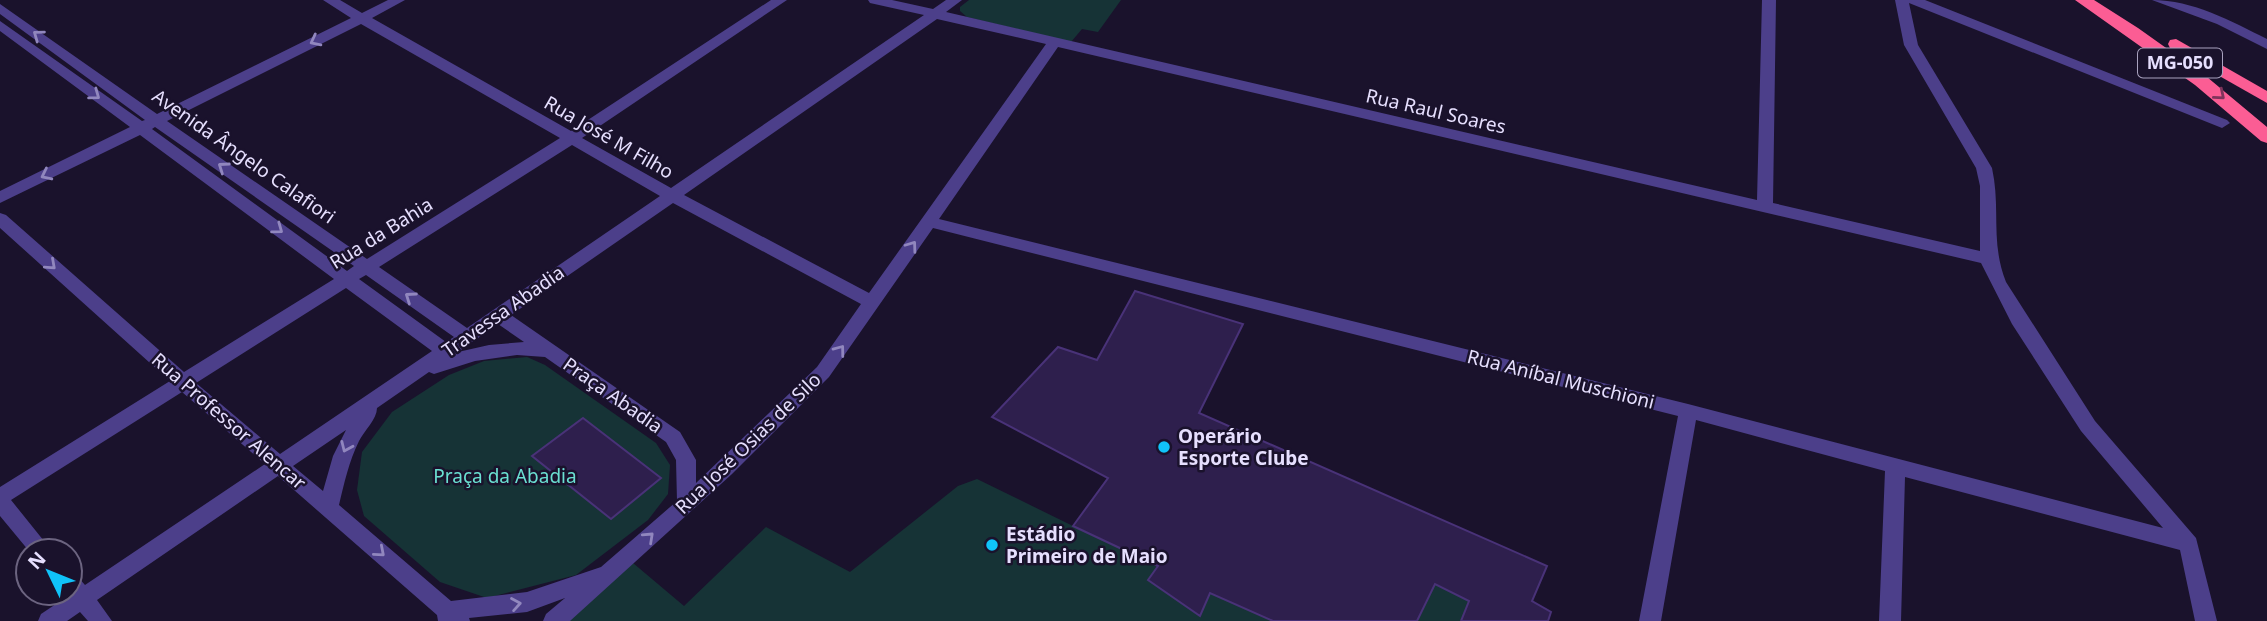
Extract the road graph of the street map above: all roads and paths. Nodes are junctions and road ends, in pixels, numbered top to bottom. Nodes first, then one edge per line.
1 (330, 0) edge
2 (398, 0) edge
3 (780, 0) edge
4 (876, 0) edge
5 (955, 0) edge
6 (1769, 0) edge
7 (1902, 0) edge
8 (1913, 0) edge
9 (2084, 0) edge
10 (2107, 0) edge
11 (2159, 0) edge
12 (918, 4) edge
13 (0, 8) edge
14 (935, 14) junction
15 (360, 19) junction
16 (0, 25) edge
17 (1055, 42) junction
18 (2267, 45) edge
19 (2267, 98) edge
20 (157, 121) junction
21 (2222, 123) dead end
22 (141, 129) junction
23 (573, 137) junction
24 (2267, 137) edge
25 (671, 195) junction
26 (0, 198) edge
27 (1765, 208) junction
28 (0, 219) edge
29 (930, 222) junction
30 (1988, 259) junction
31 (367, 267) junction
32 (347, 279) junction
33 (872, 302) junction
34 (497, 314) junction
35 (466, 336) junction
36 (445, 351) junction
37 (550, 351) junction
38 (412, 375) junction
39 (183, 382) junction
40 (381, 396) junction
41 (1688, 411) junction
42 (280, 465) junction
43 (1895, 466) junction
44 (0, 499) edge
45 (687, 501) junction
46 (329, 507) junction
47 (31, 537) edge
48 (2189, 544) junction
49 (611, 572) junction
50 (84, 585) edge
51 (84, 600) edge
52 (61, 607) edge
53 (451, 618) edge
54 (49, 621) edge
55 (101, 621) edge
56 (554, 621) edge
57 (1650, 621) edge
58 (1890, 621) edge
59 (2206, 621) edge

1 - 15 street, Rua José M Filho
2 - 15 street
3 - 23 street, Rua da Bahia
4 - 12 street, Rua Raul Soares
5 - 14 street, Travessa Abadia
6 - 27 street
7 - 30 street
8 - 21 street
9 -> 24 highway, MG-050
10 - 19 highway, MG-050
11 - 18 street
12 - 14 street, Rua Raul Soares
20 -> 13 street, Avenida Ângelo Calafiori
14 - 17 street, Rua Raul Soares
14 - 25 street, Travessa Abadia
15 -> 20 street
15 - 23 street, Rua José M Filho
16 -> 22 street, Avenida Ângelo Calafiori
17 - 27 street, Rua Raul Soares
17 - 29 street, Rua José Osias de Silo
20 - 22 street
31 -> 20 street, Avenida Ângelo Calafiori
22 -> 26 street
22 -> 32 street, Avenida Ângelo Calafiori
23 - 25 street, Rua José M Filho
23 - 31 street, Rua da Bahia
25 - 33 street, Rua José M Filho
25 - 34 street, Travessa Abadia
27 - 30 street, Rua Raul Soares
28 -> 39 street, Rua Professor Alencar
33 -> 29 street, Rua José Osias de Silo
29 - 41 street, Rua Aníbal Muschioni
30 - 48 street
31 - 32 street, Rua da Bahia
35 -> 31 street, Avenida Ângelo Calafiori
32 - 36 street, Avenida Ângelo Calafiori
32 - 39 street, Rua da Bahia
45 -> 33 street, Rua José Osias de Silo
34 - 35 street, Travessa Abadia
34 - 37 street, Praça Abadia
35 - 36 street, Travessa Abadia
36 - 38 street, Travessa Abadia
37 - 38 street
37 - 45 street, Praça Abadia
38 - 40 street, Travessa Abadia
39 - 42 street, Rua Professor Alencar
39 - 44 street, Rua da Bahia
40 - 42 street, Travessa Abadia
40 -> 46 street
41 - 43 street, Rua Aníbal Muschioni
41 - 57 street
42 - 46 street, Rua Professor Alencar
42 - 50 street, Travessa Abadia
43 - 48 street, Rua Aníbal Muschioni
43 - 58 street
44 - 47 street
49 -> 45 street, Rua José Osias de Silo
46 -> 53 street, Rua Professor Alencar
48 - 59 street
53 -> 49 street, Rua José Osias de Silo
49 - 56 street, Rua José Osias de Silo
51 - 55 street
52 - 54 street, Travessa Abadia

